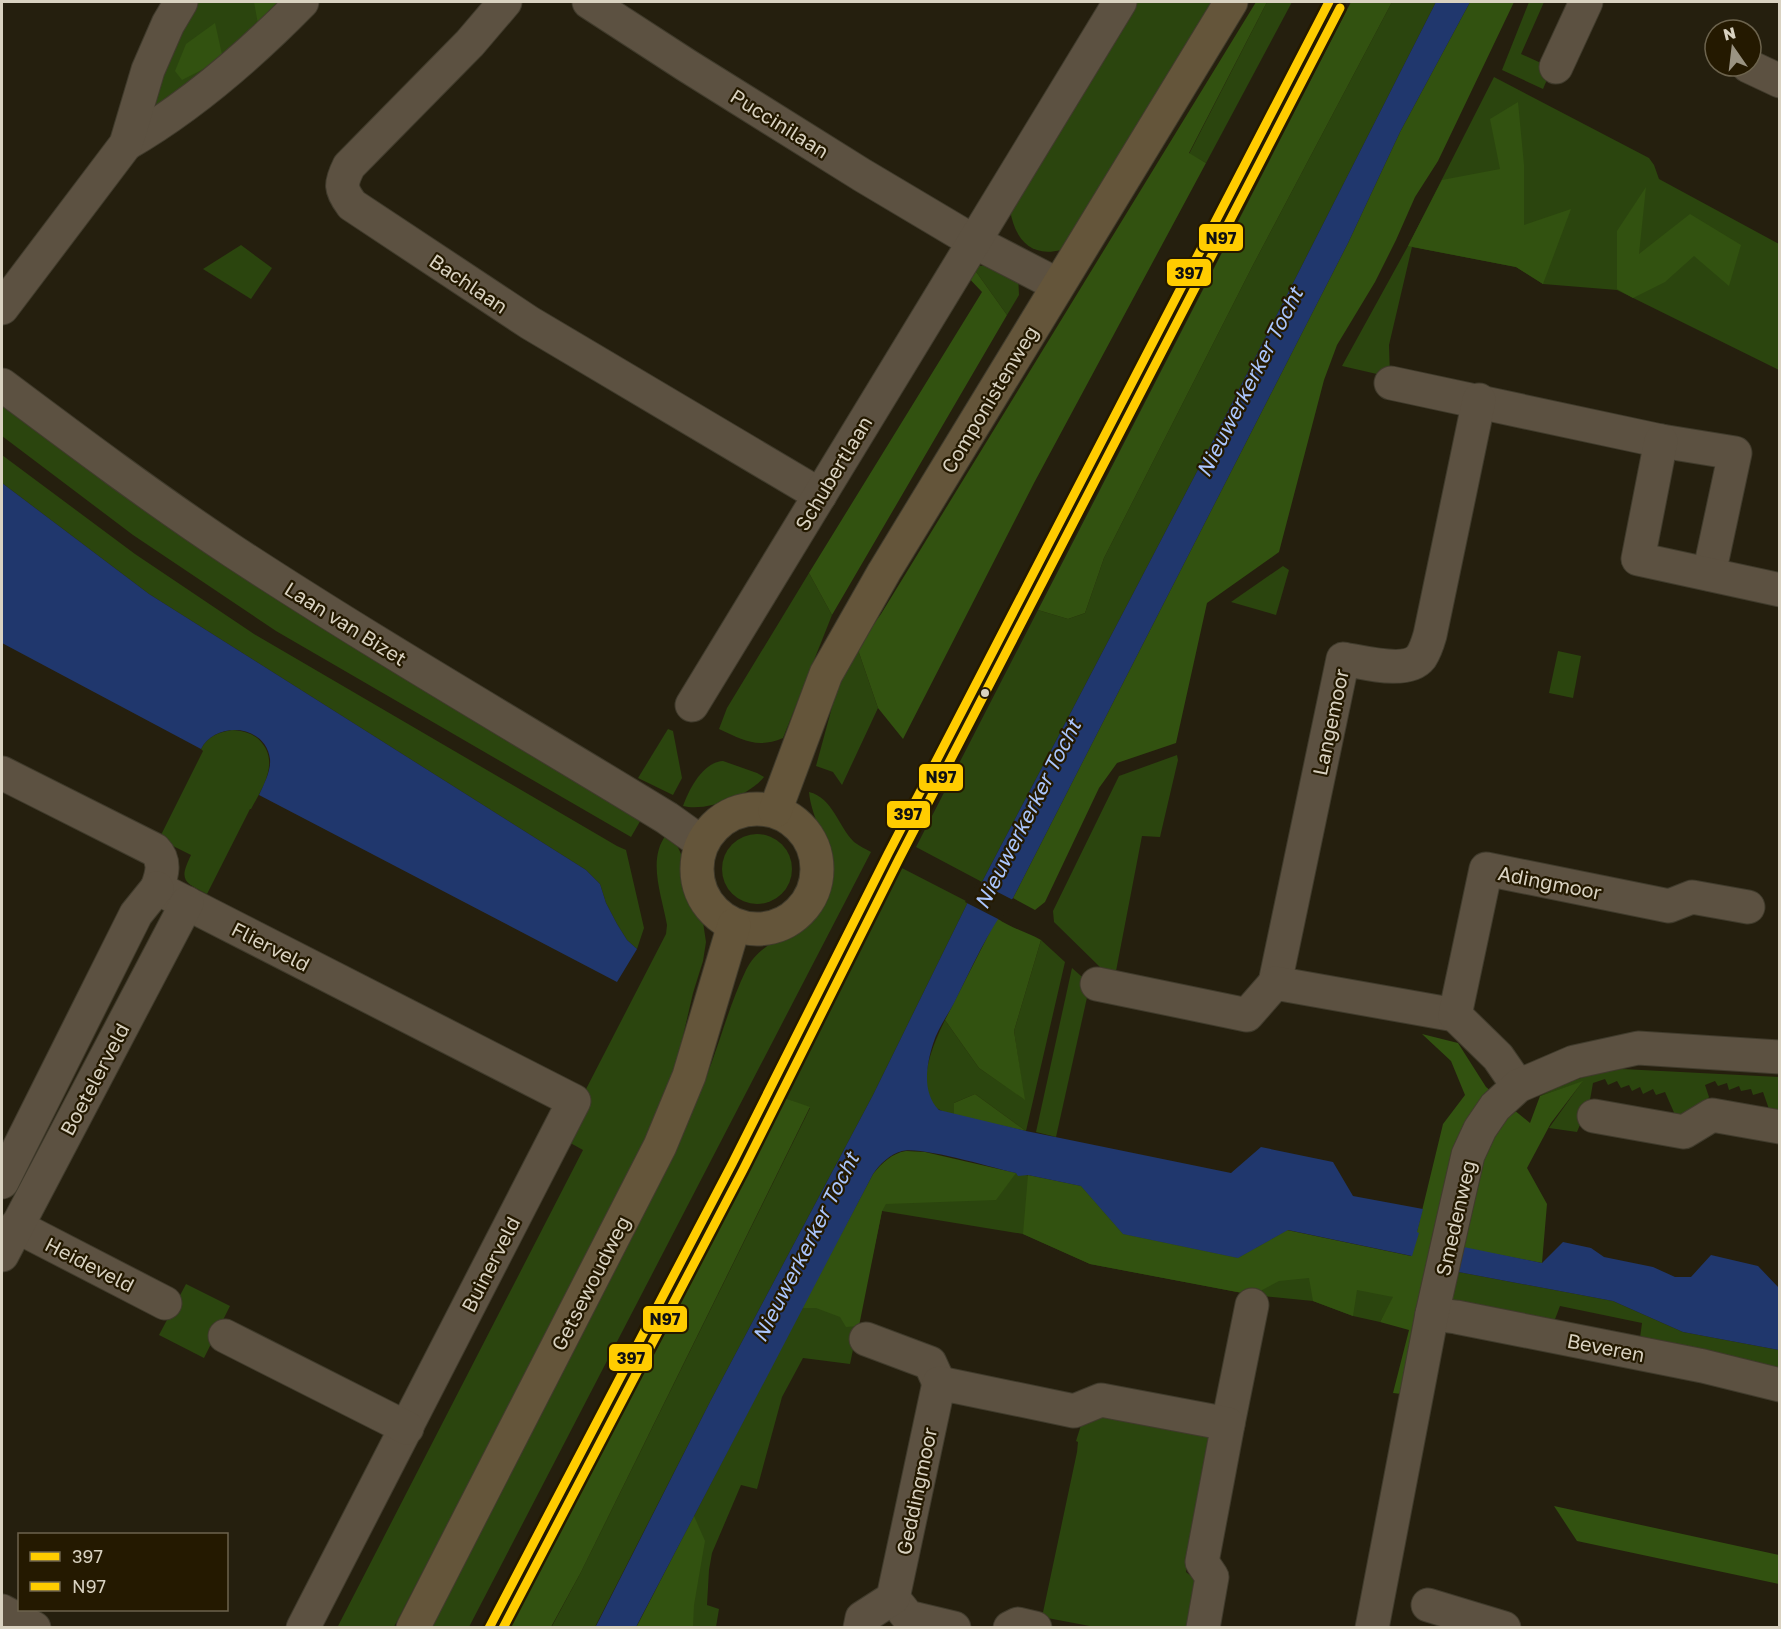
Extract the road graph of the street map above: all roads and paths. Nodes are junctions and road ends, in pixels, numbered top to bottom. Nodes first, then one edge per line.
1 (181, 2) edge
2 (302, 2) edge
3 (505, 2) edge
4 (589, 2) edge
5 (1120, 2) edge
6 (1231, 2) edge
7 (1586, 2) edge
8 (1556, 67) dead end
9 (1763, 73) edge
10 (1779, 81) edge
11 (126, 144) junction
12 (973, 241) junction
13 (1058, 285) junction
14 (2, 308) edge
15 (1391, 383) dead end
16 (2, 385) edge
17 (1479, 400) junction
18 (1661, 441) junction
19 (820, 495) junction
20 (1709, 574) junction
21 (1779, 590) edge
22 (692, 705) dead end
23 (2, 773) edge
24 (775, 811) junction
25 (702, 843) junction
26 (158, 888) junction
27 (187, 903) junction
28 (1748, 907) dead end
29 (734, 925) junction
30 (1275, 982) junction
31 (1097, 984) dead end
32 (1455, 1015) junction
33 (1779, 1057) edge
34 (1518, 1086) junction
35 (574, 1101) joint
36 (1594, 1116) dead end
37 (1779, 1127) edge
38 (2, 1177) edge
39 (16, 1226) junction
40 (2, 1255) edge
41 (165, 1303) dead end
42 (1252, 1305) dead end
43 (1432, 1314) junction
44 (225, 1336) dead end
45 (866, 1339) dead end
46 (939, 1383) junction
47 (1779, 1384) edge
48 (1228, 1424) junction
49 (407, 1428) junction
50 (893, 1598) junction
51 (1428, 1605) dead end
52 (2, 1611) edge
53 (34, 1628) edge
54 (303, 1628) edge
55 (412, 1628) edge
56 (860, 1628) edge
57 (954, 1628) edge
58 (1010, 1628) edge
59 (1035, 1628) edge
60 (1203, 1628) edge
61 (1372, 1628) edge
62 (1504, 1628) edge

1 - 11 street
2 - 11 street
3 - 19 street, Bachlaan
4 - 12 street, Puccinilaan
5 - 12 street, Schubertlaan
6 - 13 main road, Componistenweg
7 - 8 street
9 - 10 street
11 - 14 street
12 - 13 street
12 - 19 street, Schubertlaan
13 - 24 main road, Componistenweg
15 - 17 street
16 - 25 street, Laan van Bizet
17 - 18 street
17 - 30 street, Langemoor
18 - 20 street
18 - 20 street
19 - 22 street, Schubertlaan
20 - 21 street
23 - 26 street
24 - 25 main road
24 - 29 main road
25 - 29 main road
26 - 27 street, Flierveld
26 - 38 street, Boetelerveld
27 - 35 street, Flierveld
27 - 39 street, Boetelerveld
28 - 32 street, Adingmoor
29 - 55 main road, Getsewoudweg
30 - 31 street, Langemoor
30 - 32 street
32 - 34 street
33 - 34 street, Smedenweg
34 - 43 street, Smedenweg
35 - 49 street, Buinerveld
36 - 37 street
39 - 40 street, Boetelerveld
39 - 41 street, Heideveld
42 - 48 street
43 - 47 street, Beveren
43 - 61 street, Smedenweg
44 - 49 street
45 - 46 street
46 - 48 street
46 - 50 street, Geddingmoor
48 - 60 street
49 - 54 street, Buinerveld
50 - 56 street
50 - 57 street
51 - 62 street
52 - 53 street
58 - 59 street

